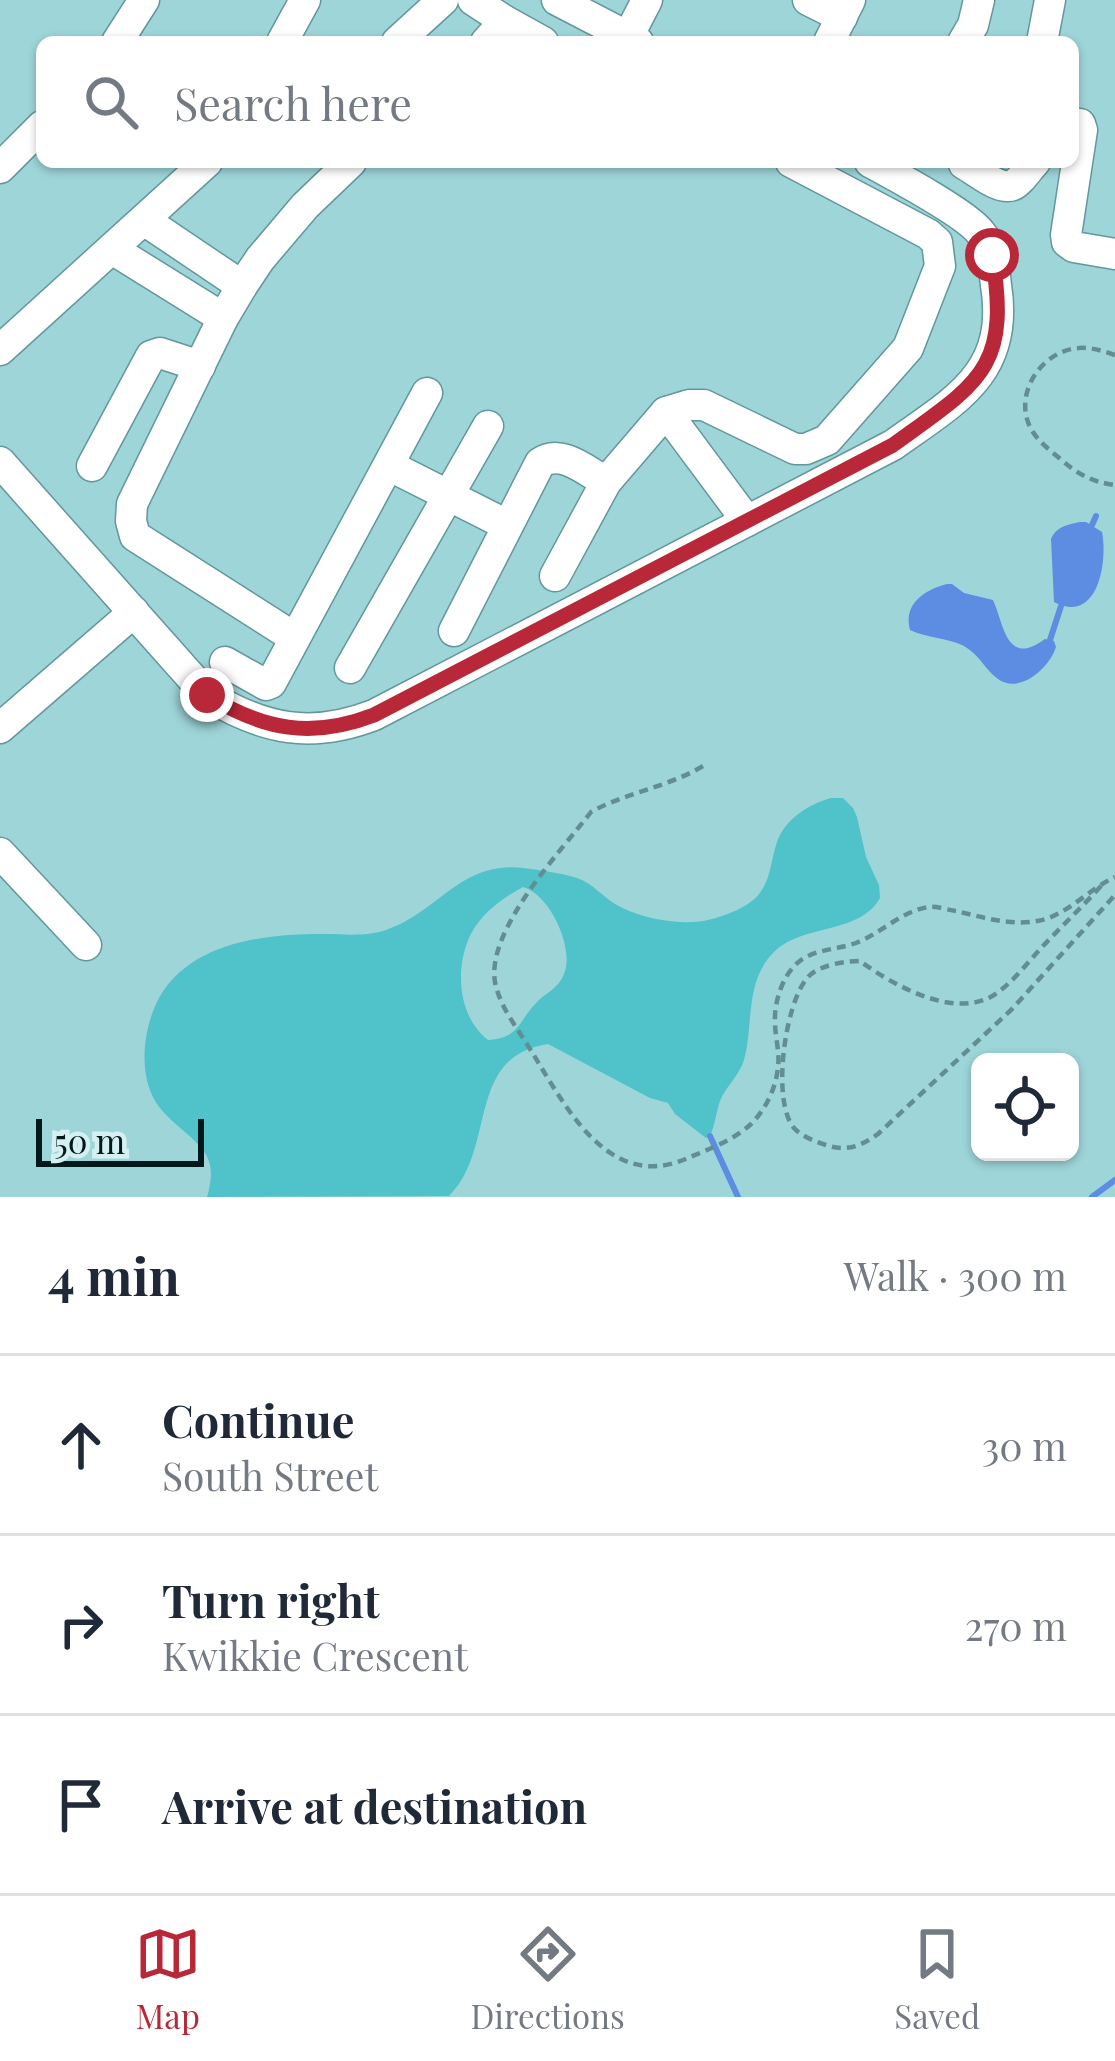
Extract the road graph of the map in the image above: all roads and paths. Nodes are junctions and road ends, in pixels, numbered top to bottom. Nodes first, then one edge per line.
1 (144, 0) edge
2 (305, 0) edge
3 (443, 0) edge
4 (472, 0) edge
5 (557, 0) edge
6 (647, 0) edge
7 (808, 0) edge
8 (979, 0) edge
9 (1050, 0) edge
10 (840, 20) edge
11 (496, 32) edge
12 (121, 36) edge
13 (285, 36) edge
14 (404, 36) edge
15 (627, 36) edge
16 (634, 36) edge
17 (967, 36) edge
18 (1043, 36) edge
19 (36, 131) edge
20 (0, 168) edge
21 (200, 168) edge
22 (345, 168) edge
23 (802, 168) edge
24 (883, 168) edge
25 (963, 168) edge
26 (973, 168) edge
27 (1030, 168) edge
28 (1076, 168) edge
29 (944, 206) junction
30 (144, 220) junction
31 (112, 249) junction
32 (1115, 254) edge
33 (242, 286) junction
34 (224, 317) junction
35 (0, 350) edge
36 (1115, 355) edge
37 (200, 366) junction
38 (427, 393) dead end
39 (666, 412) junction
40 (488, 425) dead end
41 (0, 462) edge
42 (92, 466) dead end
43 (390, 466) junction
44 (606, 482) junction
45 (1115, 485) edge
46 (448, 496) junction
47 (747, 521) junction
48 (506, 525) junction
49 (555, 577) dead end
50 (134, 612) junction
51 (454, 631) dead end
52 (296, 638) junction
53 (224, 662) dead end
54 (350, 668) dead end
55 (0, 728) edge
56 (703, 766) dead end
57 (0, 853) edge
58 (1115, 877) edge
59 (1105, 881) junction
60 (1115, 895) edge
61 (86, 945) dead end

1 - 12 street
2 - 13 street
3 - 14 street
4 - 11 street
5 - 15 street
6 - 16 street
7 - 10 street
8 - 17 street
9 - 18 street
19 - 20 street
21 - 30 street
22 - 33 street
23 - 39 street
24 - 29 street
25 - 29 street
26 - 27 street
28 - 32 street
29 - 47 street
30 - 31 street
30 - 33 street
31 - 34 street
31 - 35 street
33 - 34 street
34 - 37 street
36 - 45 path
37 - 42 street
37 - 52 street
38 - 43 street
39 - 44 street
39 - 47 street
40 - 46 street
41 - 50 street
43 - 46 street
43 - 52 street
44 - 48 street
44 - 49 street
46 - 48 street
46 - 54 street
47 - 50 street
48 - 51 street
50 - 55 street
52 - 53 street
56 - 59 path
57 - 61 street
58 - 59 path
59 - 60 path

